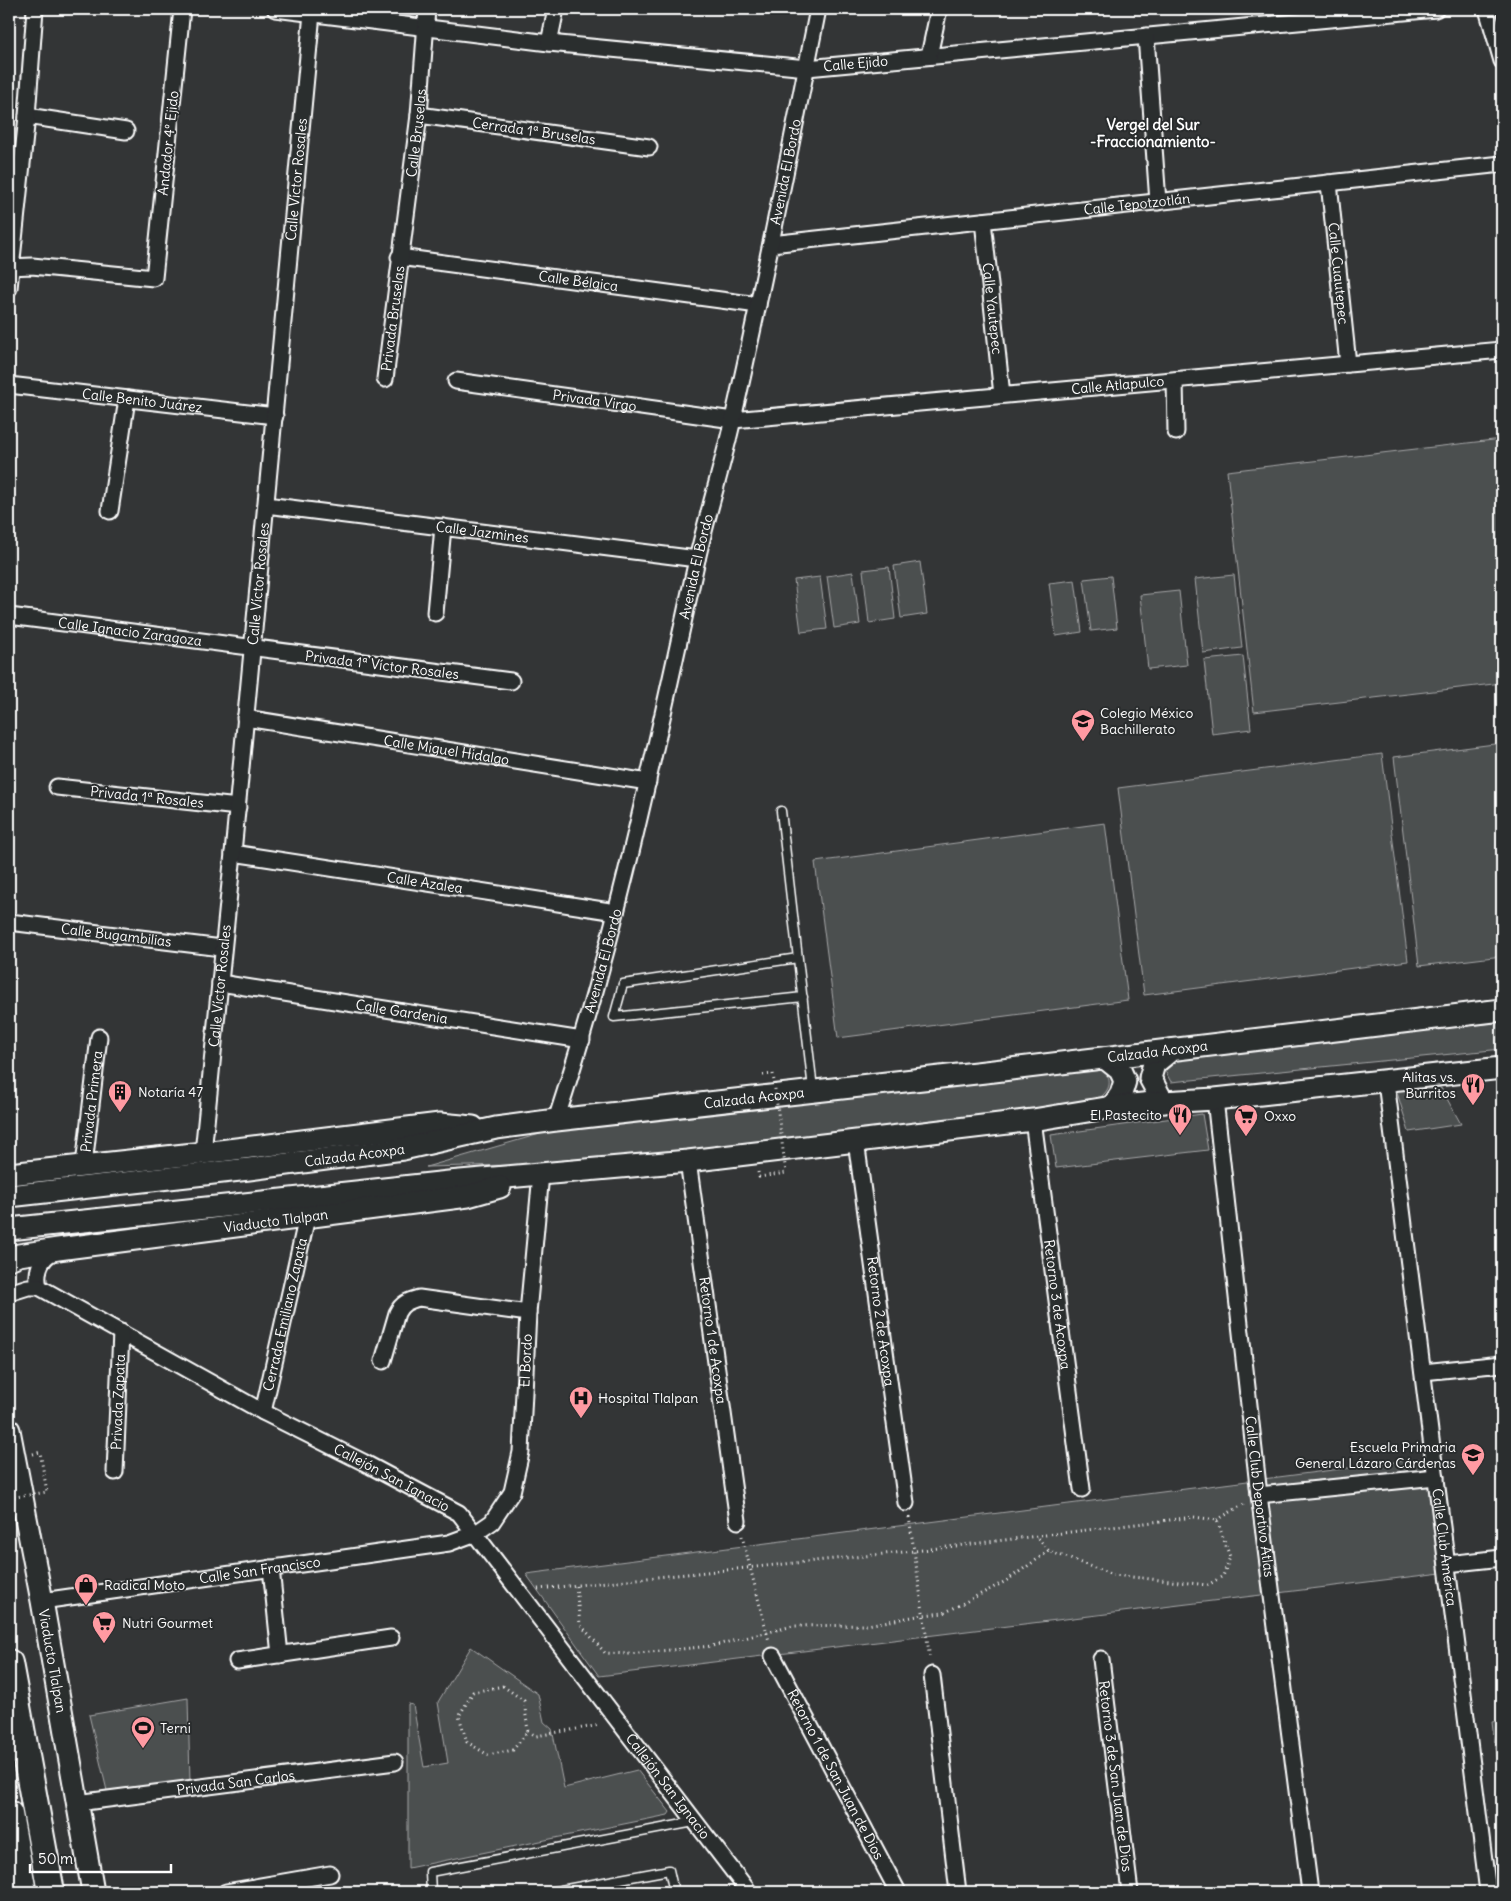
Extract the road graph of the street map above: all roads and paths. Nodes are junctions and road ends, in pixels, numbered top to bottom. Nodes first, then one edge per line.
1 (35, 9) edge
2 (182, 9) edge
3 (275, 9) edge
4 (427, 9) edge
5 (556, 9) edge
6 (818, 9) edge
7 (939, 9) edge
8 (1436, 9) edge
9 (1487, 9) edge
10 (312, 13) junction
11 (426, 28) junction
12 (1146, 36) junction
13 (549, 43) junction
14 (929, 56) junction
15 (1502, 61) edge
16 (807, 68) junction
17 (419, 115) junction
18 (27, 116) junction
19 (126, 131) dead end
20 (648, 147) dead end
21 (1502, 164) edge
22 (1329, 183) junction
23 (1158, 202) junction
24 (983, 221) junction
25 (771, 244) junction
26 (399, 257) junction
27 (10, 267) edge
28 (9, 288) edge
29 (758, 305) junction
30 (1502, 350) edge
31 (1348, 364) junction
32 (384, 379) dead end
33 (1175, 380) junction
34 (456, 381) dead end
35 (9, 385) edge
36 (1002, 395) junction
37 (127, 399) junction
38 (275, 416) junction
39 (733, 420) junction
40 (1176, 432) dead end
41 (266, 505) junction
42 (110, 511) dead end
43 (443, 527) junction
44 (697, 559) junction
45 (435, 613) dead end
46 (9, 616) edge
47 (252, 648) junction
48 (511, 681) dead end
49 (245, 718) junction
50 (648, 782) junction
51 (56, 787) dead end
52 (238, 807) junction
53 (781, 811) dead end
54 (233, 853) junction
55 (616, 912) junction
56 (9, 922) edge
57 (222, 948) junction
58 (798, 958) junction
59 (220, 983) junction
60 (803, 997) junction
61 (1502, 1010) edge
62 (99, 1037) dead end
63 (582, 1040) junction
64 (1171, 1050) junction
65 (1104, 1058) junction
66 (1502, 1068) edge
67 (772, 1074) dead end
68 (1386, 1082) junction
69 (813, 1091) junction
70 (1216, 1100) junction
71 (1163, 1102) junction
72 (1112, 1107) junction
73 (556, 1120) junction
74 (1033, 1120) junction
75 (496, 1128) junction
76 (856, 1141) junction
77 (203, 1153) junction
78 (688, 1161) junction
79 (84, 1166) junction
80 (786, 1173) dead end
81 (9, 1174) edge
82 (541, 1174) junction
83 (9, 1196) edge
84 (307, 1217) junction
85 (9, 1230) edge
86 (58, 1250) junction
87 (9, 1259) edge
88 (39, 1287) junction
89 (9, 1294) edge
90 (528, 1313) junction
91 (121, 1332) junction
92 (383, 1361) dead end
93 (1502, 1364) edge
94 (1423, 1372) junction
95 (263, 1412) junction
96 (9, 1430) edge
97 (40, 1452) dead end
98 (115, 1472) dead end
99 (1436, 1477) junction
100 (12, 1481) edge
101 (1082, 1489) dead end
102 (1260, 1495) junction
103 (906, 1503) joint
104 (1217, 1520) junction
105 (738, 1521) joint
106 (476, 1533) junction
107 (1036, 1536) junction
108 (914, 1551) junction
109 (1049, 1551) junction
110 (1502, 1558) edge
111 (1447, 1564) junction
112 (271, 1568) junction
113 (750, 1568) junction
114 (576, 1586) junction
115 (520, 1591) junction
116 (42, 1601) junction
117 (923, 1615) junction
118 (767, 1633) junction
119 (391, 1638) dead end
120 (280, 1654) junction
121 (773, 1656) joint
122 (1101, 1660) dead end
123 (237, 1661) dead end
124 (9, 1663) edge
125 (932, 1674) joint
126 (618, 1722) junction
127 (528, 1731) junction
128 (395, 1762) dead end
129 (77, 1803) junction
130 (9, 1814) edge
131 (694, 1822) junction
132 (330, 1874) dead end
133 (23, 1892) edge
134 (51, 1892) edge
135 (93, 1892) edge
136 (226, 1892) edge
137 (431, 1892) edge
138 (550, 1892) edge
139 (674, 1892) edge
140 (749, 1892) edge
141 (898, 1892) edge
142 (958, 1892) edge
143 (1130, 1892) edge
144 (1310, 1892) edge
145 (1488, 1892) edge

1 - 18 street
2 - 27 street, Andador 4º Ejido
3 - 10 street, Calle Ejido
4 - 11 street, Calle Bruselas
5 - 13 street
6 - 16 street, Avenida El Bordo
7 - 14 street
8 - 12 street, Calle Ejido
9 - 15 street
10 - 11 street, Calle Ejido
10 - 38 street, Calle Víctor Rosales
11 - 13 street, Calle Ejido
11 - 17 street, Calle Bruselas
12 - 14 street, Calle Ejido
12 - 23 street
13 - 16 street, Calle Ejido
14 - 16 street, Calle Ejido
16 - 25 street, Avenida El Bordo
17 - 20 street, Cerrada 1ª Bruselas
17 - 26 street, Calle Bruselas
18 - 19 street
18 - 27 street
21 - 22 street, Calle Tepotzotlán
22 - 23 street, Calle Tepotzotlán
22 - 31 street, Calle Cuautepec
23 - 24 street, Calle Tepotzotlán
24 - 25 street, Calle Tepotzotlán
24 - 36 street, Calle Yautepec
25 - 29 street, Avenida El Bordo
26 - 29 street, Calle Bélgica
26 - 32 street, Privada Bruselas
27 - 28 street
29 - 39 street, Avenida El Bordo
30 - 31 street, Calle Atlapulco
31 - 33 street, Calle Atlapulco
33 - 36 street, Calle Atlapulco
33 - 40 street
34 - 39 street, Privada Virgo
35 - 37 street, Calle Benito Juárez
36 - 39 street, Calle Atlapulco
37 - 38 street, Calle Benito Juárez
37 - 42 street
38 - 41 street, Calle Víctor Rosales
39 - 44 street, Avenida El Bordo
41 - 43 street, Calle Jazmines
41 - 47 street, Calle Víctor Rosales
43 - 44 street, Calle Jazmines
43 - 45 street
44 - 50 street, Avenida El Bordo
46 - 47 street, Calle Ignacio Zaragoza
47 - 48 street, Privada 1ª Víctor Rosales
47 - 49 street, Calle Víctor Rosales
49 - 50 street, Calle Miguel Hidalgo
49 - 52 street, Calle Víctor Rosales
50 - 55 street, Avenida El Bordo
51 - 52 street, Privada 1ª Rosales
52 - 54 street, Calle Víctor Rosales
53 - 58 lane
54 - 55 street, Calle Azalea
54 - 57 street, Calle Víctor Rosales
55 - 63 street, Avenida El Bordo
56 - 57 street, Calle Bugambilias
57 - 59 street, Calle Víctor Rosales
58 - 60 lane
58 - 60 lane
59 - 63 street, Calle Gardenia
59 - 77 street, Calle Víctor Rosales
60 - 69 lane
61 - 64 main road, Calzada Acoxpa
62 - 79 street, Privada Primera
63 - 73 street, Avenida El Bordo
64 - 65 main road, Calzada Acoxpa
64 - 71 main road
65 - 69 main road, Calzada Acoxpa
65 - 72 main road
66 - 68 main road
67 - 80 path, bridge
68 - 70 main road
68 - 94 street, Calle Club América
69 - 73 main road, Calzada Acoxpa
70 - 71 main road
70 - 102 street, Calle Club Deportivo Atlas
71 - 72 main road
72 - 74 main road
73 - 75 main road, Calzada Acoxpa
74 - 76 main road
74 - 101 street, Retorno 3 de Acoxpa
75 - 77 main road
75 - 83 main road, Calzada Acoxpa
76 - 78 main road
76 - 103 street, Retorno 2 de Acoxpa
77 - 79 main road
78 - 82 main road
78 - 105 street, Retorno 1 de Acoxpa
79 - 81 main road
82 - 84 main road, Viaducto Tlalpan
82 - 85 main road
82 - 90 street, El Bordo
84 - 86 main road, Viaducto Tlalpan
84 - 95 street, Cerrada Emiliano Zapata
86 - 87 main road, Viaducto Tlalpan
86 - 88 street
88 - 89 street
88 - 91 street, Callejón San Ignacio
90 - 92 street
90 - 106 street, El Bordo
91 - 95 street, Callejón San Ignacio
91 - 98 street, Privada Zapata
93 - 94 street
94 - 99 street, Calle Club América
95 - 106 street, Callejón San Ignacio
96 - 100 main road, Viaducto Tlalpan
97 - 100 path, bridge
99 - 102 street
99 - 111 street, Calle Club América
100 - 116 main road, Viaducto Tlalpan
102 - 104 path
102 - 144 street, Calle Club Deportivo Atlas
103 - 108 path
104 - 107 path
104 - 109 path
105 - 113 path
106 - 112 street, Calle San Francisco
106 - 115 street, Callejón San Ignacio
107 - 108 path
107 - 109 path
108 - 113 path
108 - 117 path
109 - 117 path
110 - 111 street
111 - 145 street, Calle Club América
112 - 116 street, Calle San Francisco
112 - 120 street
113 - 114 path
113 - 118 path
114 - 115 path
114 - 118 path
115 - 126 street, Callejón San Ignacio
116 - 129 main road, Viaducto Tlalpan
117 - 118 path
117 - 125 path
118 - 121 path
119 - 120 street
120 - 123 street
121 - 141 street, Retorno 1 de San Juan de Dios
122 - 143 street, Retorno 3 de San Juan de Dios
124 - 134 highway
125 - 142 street
126 - 127 path
126 - 131 street, Callejón San Ignacio
127 - 127 path
128 - 129 street, Privada San Carlos
129 - 135 main road, Viaducto Tlalpan
130 - 133 highway
131 - 137 lane
131 - 140 street, Callejón San Ignacio
132 - 136 street
138 - 139 lane

